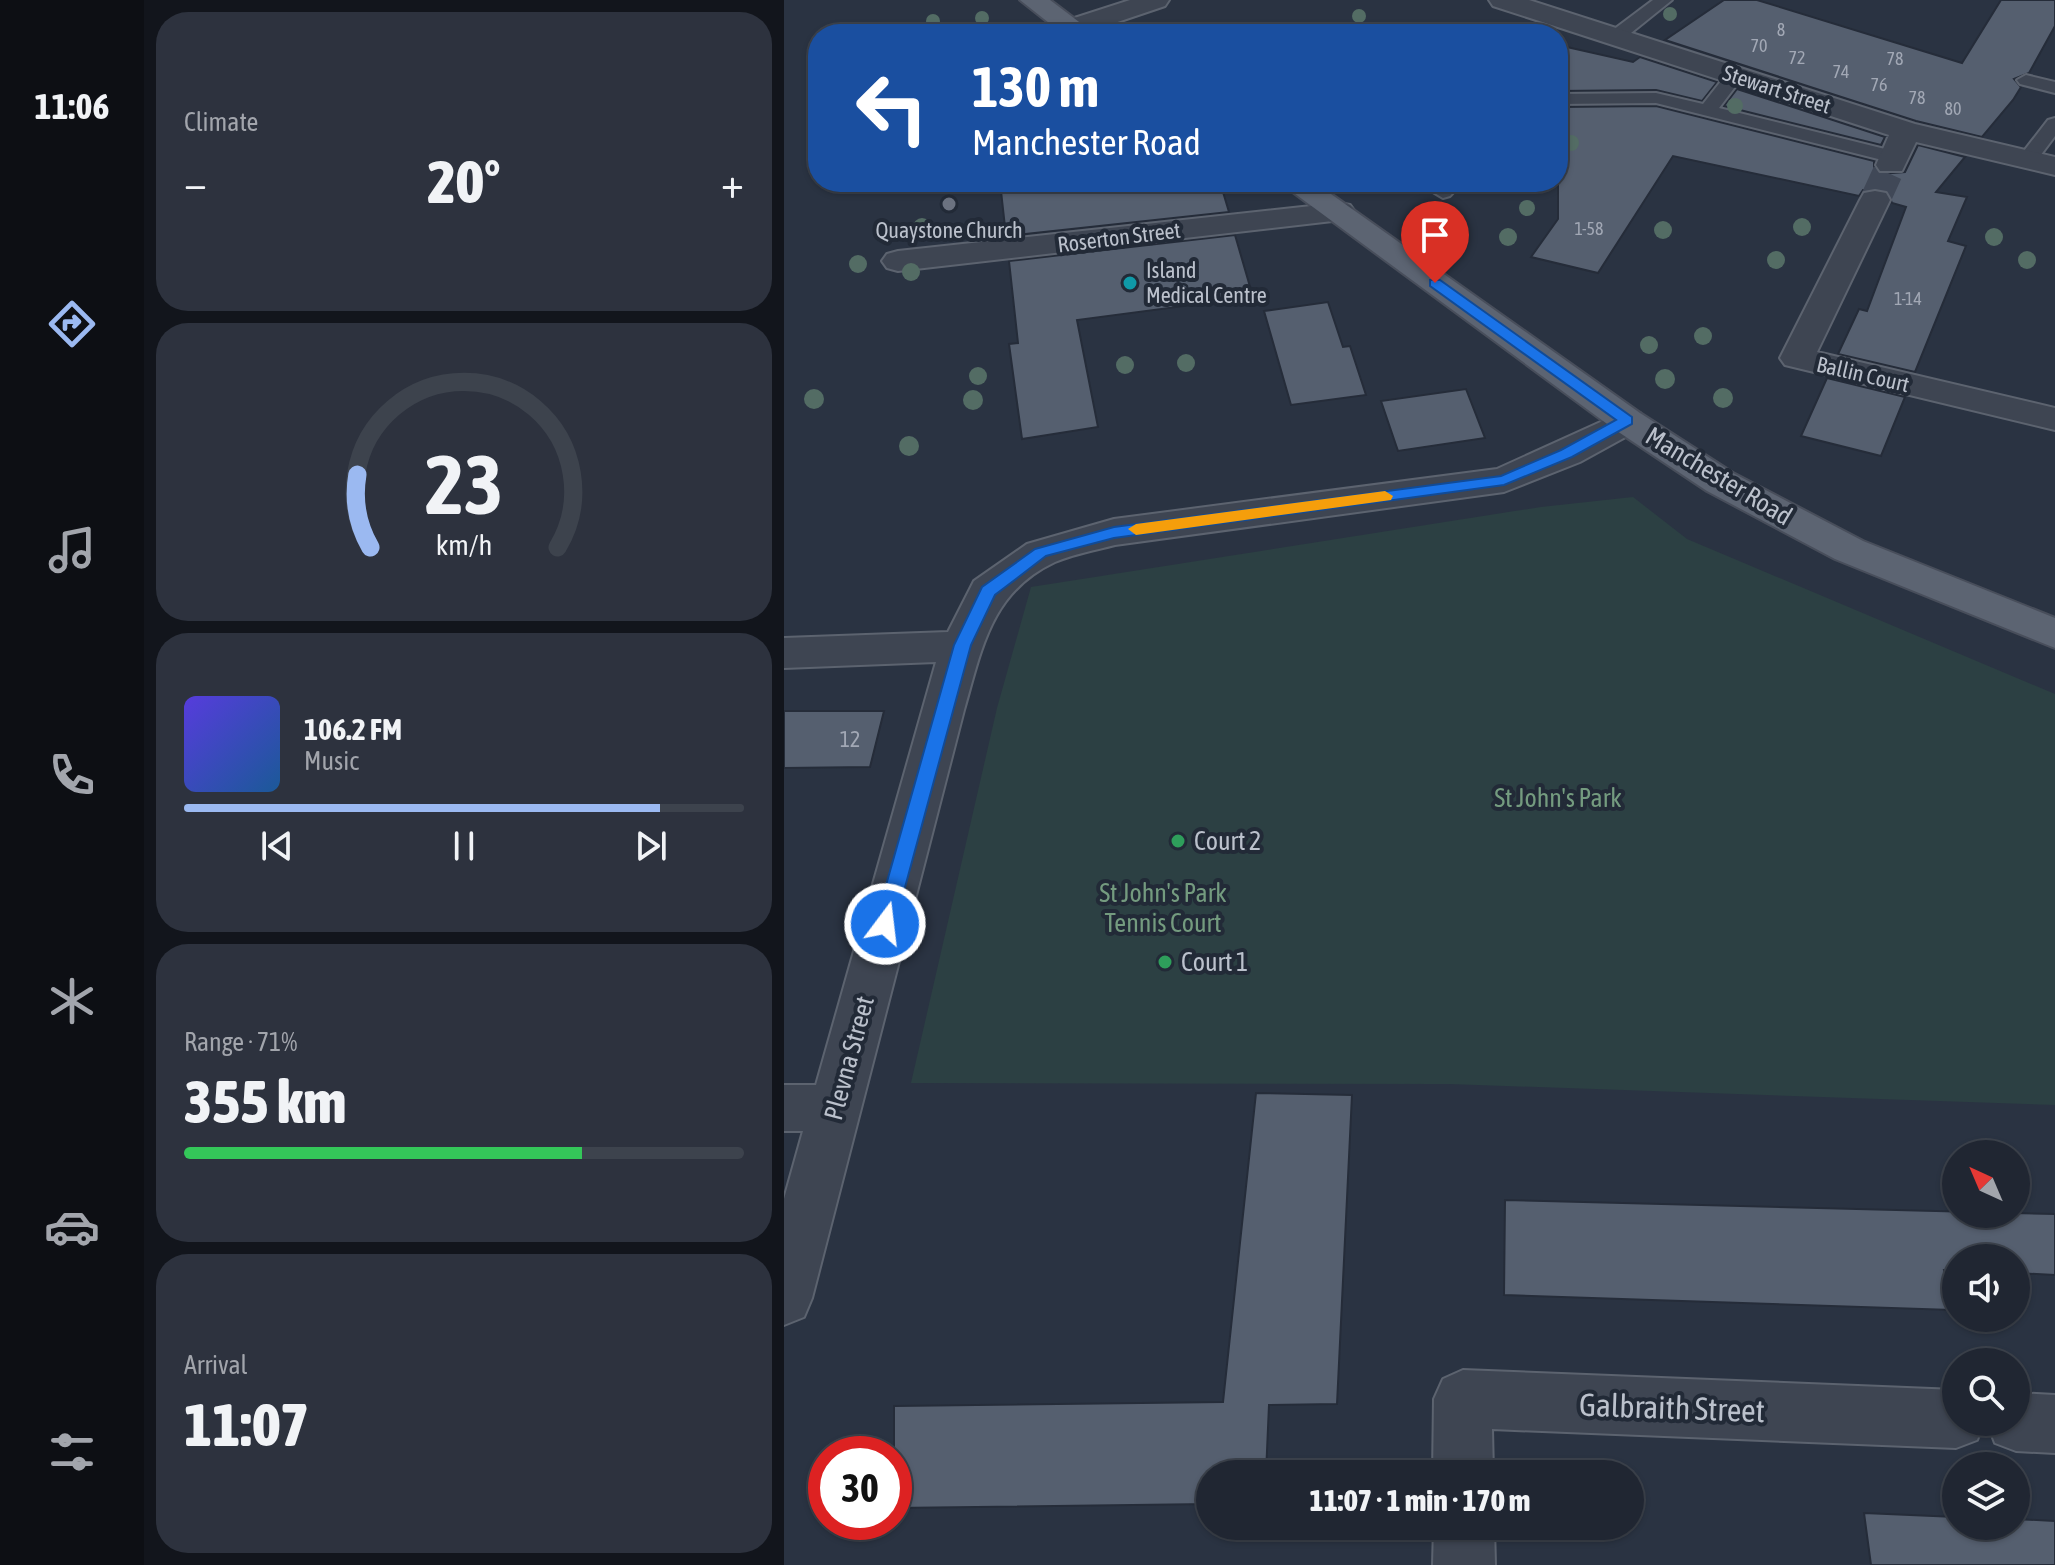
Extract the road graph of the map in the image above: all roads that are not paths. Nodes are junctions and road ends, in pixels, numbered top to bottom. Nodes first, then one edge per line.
1 (1033, 0) edge
2 (1156, 0) edge
3 (1502, 0) edge
4 (1664, 0) edge
5 (1066, 24) edge
6 (1094, 24) edge
7 (1615, 37) junction
8 (1735, 75) junction
9 (2026, 80) dead end
10 (2055, 88) edge
11 (1568, 99) edge
12 (1706, 112) junction
13 (2055, 124) edge
14 (1897, 151) junction
15 (2041, 163) edge
16 (1309, 192) edge
17 (1875, 200) tunnel mouth
18 (1339, 212) junction
19 (898, 261) dead end
20 (2055, 419) edge
21 (1627, 421) junction
22 (2055, 634) edge
23 (962, 645) junction
24 (784, 653) edge
25 (784, 1108) edge
26 (836, 1108) junction
27 (784, 1298) edge
28 (1942, 1418) edge
29 (2030, 1423) edge
30 (2055, 1424) edge
31 (1463, 1460) edge
32 (1464, 1540) edge
33 (1464, 1565) edge

1 - 5 main road
2 - 6 street
3 - 7 street, Stewart Street
4 - 7 lane
7 - 8 street, Stewart Street
8 - 12 lane
8 - 14 street, Stewart Street
9 - 10 lane
11 - 12 lane
12 - 14 lane
13 - 15 lane
14 - 15 street, Stewart Street
16 - 18 main road, Manchester Road
17 - 20 street, Ballin Court
18 - 19 street, Roserton Street
18 - 21 main road, Manchester Road
21 - 22 main road, Manchester Road
21 - 23 street, Plevna Street
23 - 24 street
23 - 26 street, Plevna Street
25 - 26 street
26 - 27 street, Plevna Street
28 - 31 street, Galbraith Street
29 - 30 street
32 - 33 street

